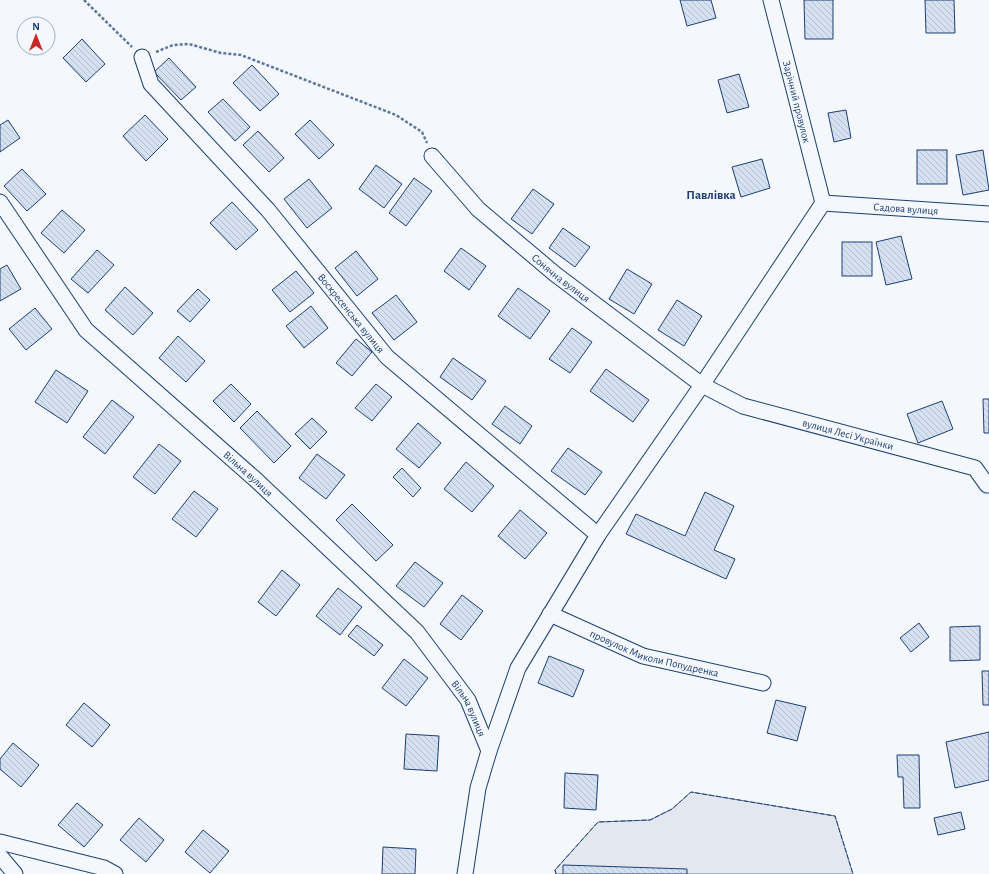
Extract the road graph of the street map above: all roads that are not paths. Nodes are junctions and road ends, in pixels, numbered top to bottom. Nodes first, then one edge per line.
1 (771, 0) edge
2 (142, 57) road end
3 (432, 156) road end
4 (0, 202) edge
5 (823, 203) junction
6 (989, 214) edge
7 (702, 385) junction
8 (988, 486) edge
9 (598, 536) junction
10 (550, 614) junction
11 (763, 683) dead end
12 (489, 751) junction
13 (0, 842) edge
14 (0, 856) edge
15 (15, 874) edge
16 (115, 874) edge
17 (465, 874) edge

1 - 5 street, Зарічний провулок
2 - 9 street, Воскресенська вулиця
3 - 7 street, Сонячна вулиця
4 - 12 street, Вільна вулиця
5 - 6 street, Садова вулиця
5 - 7 street
7 - 8 street, вулиця Лесі Українки
7 - 9 street
9 - 10 street
10 - 11 street, провулок Миколи Попудренка
10 - 12 street
12 - 17 street
13 - 16 street
14 - 15 street

